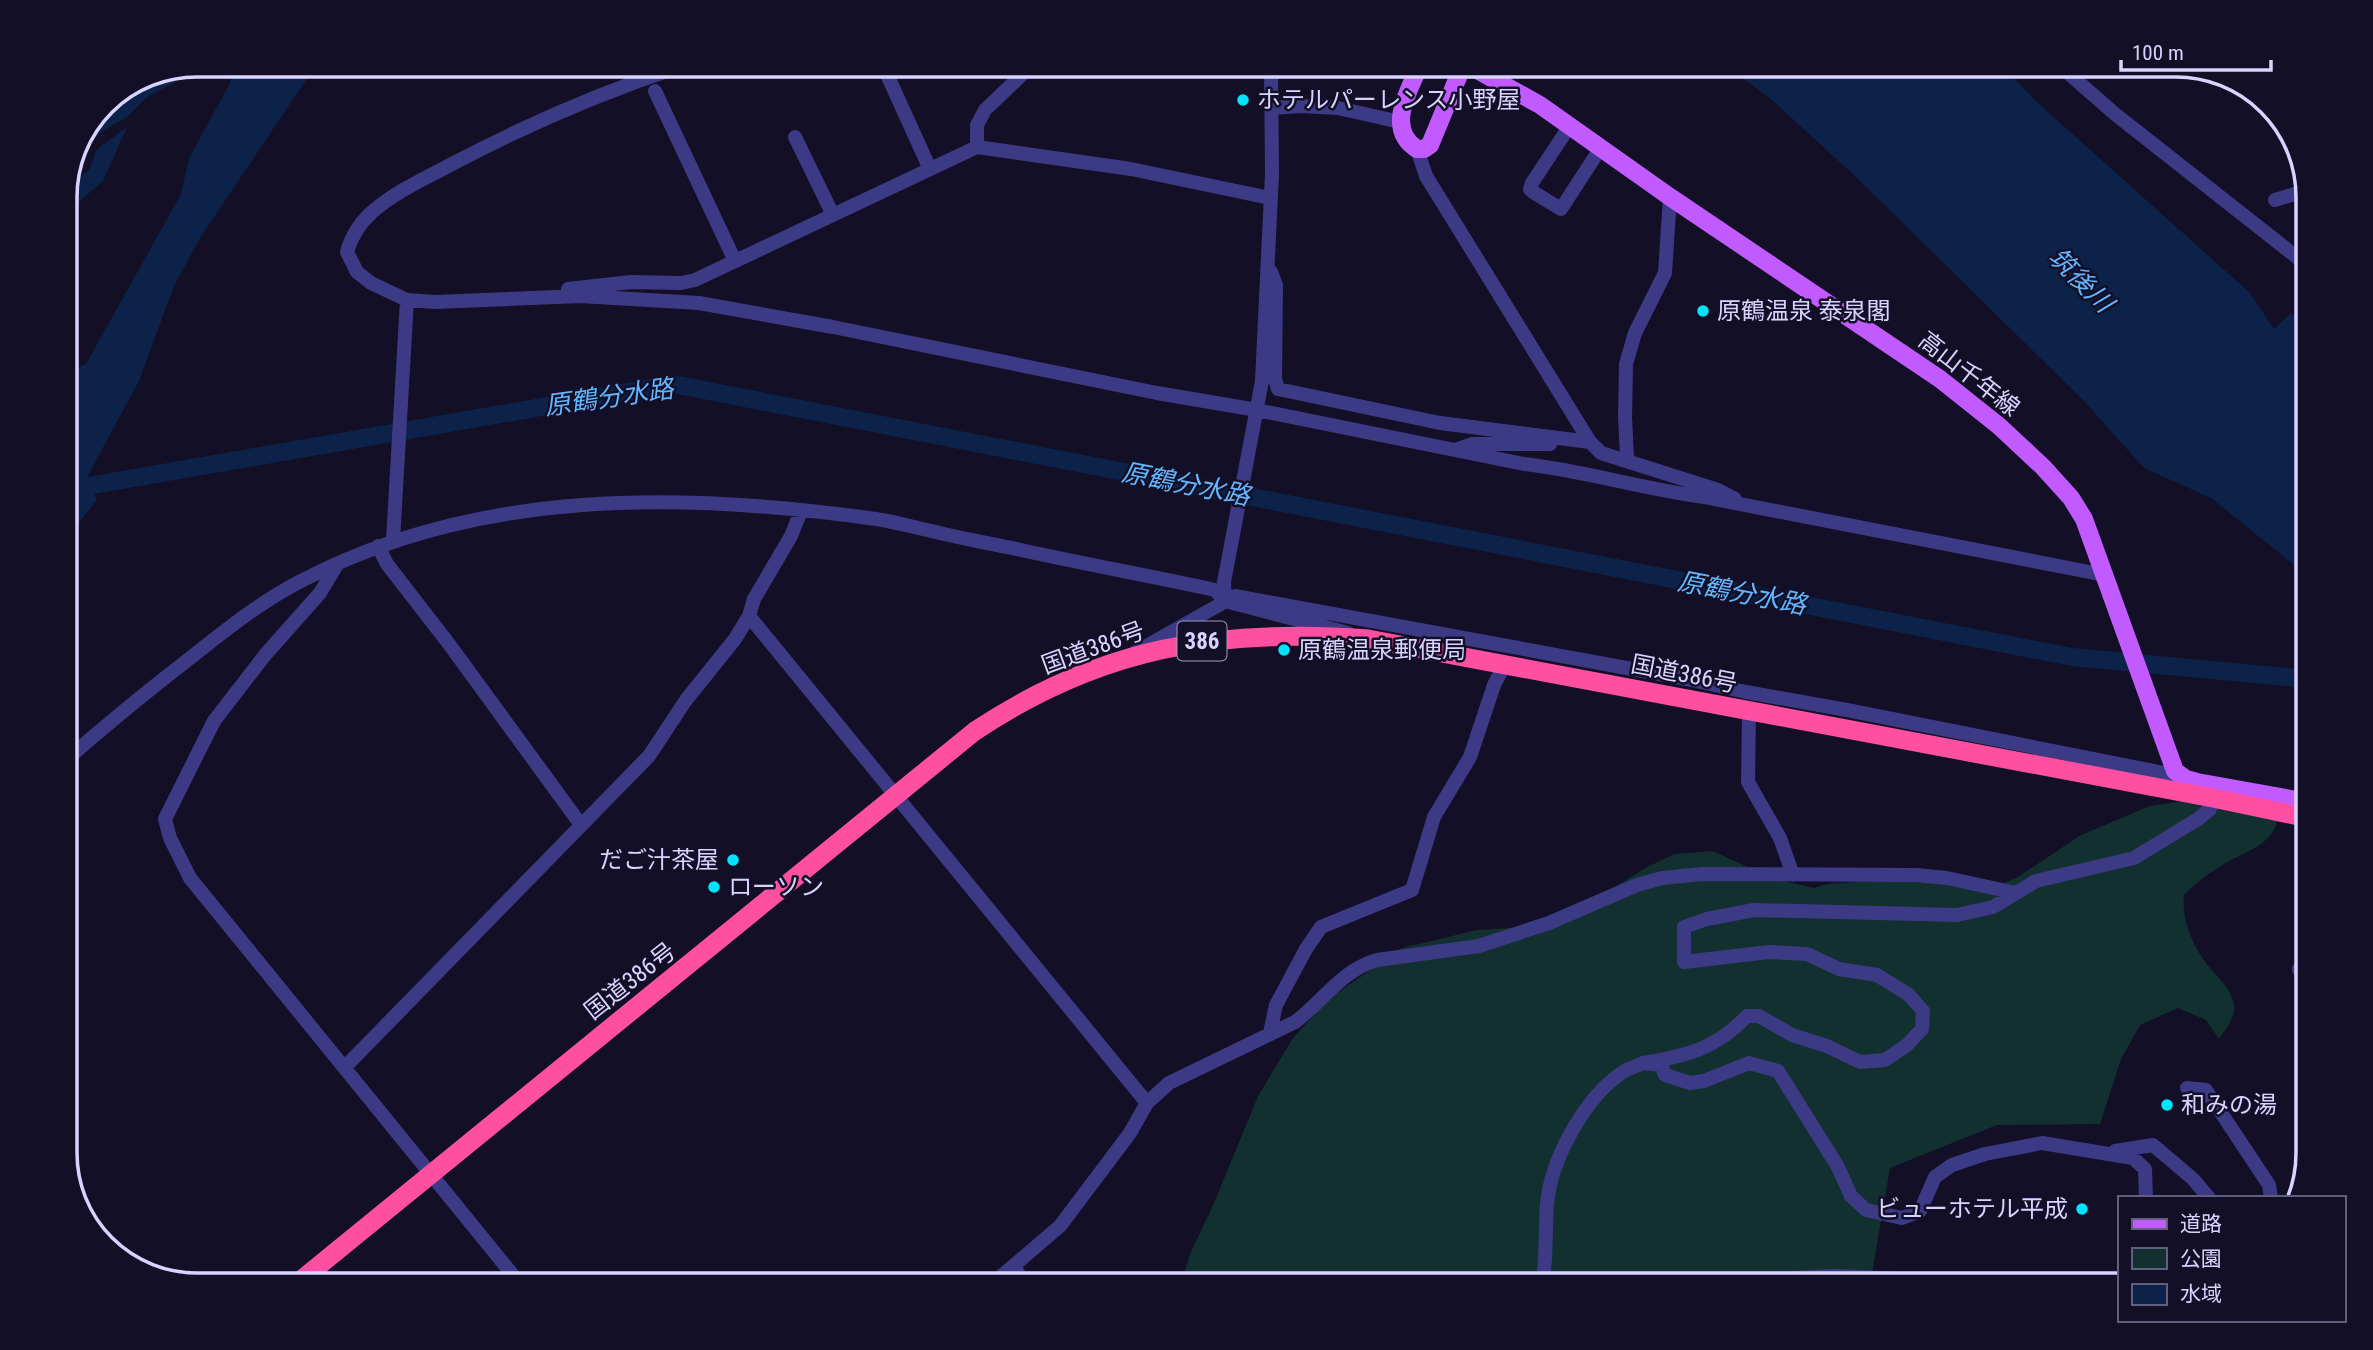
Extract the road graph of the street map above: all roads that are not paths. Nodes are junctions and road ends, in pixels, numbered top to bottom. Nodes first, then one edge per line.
1 (650, 77) edge
2 (888, 77) edge
3 (1019, 77) edge
4 (1271, 77) edge
5 (1415, 77) edge
6 (1460, 77) edge
7 (1488, 77) edge
8 (2073, 77) edge
9 (655, 91) dead end
10 (1271, 108) junction
11 (1399, 122) junction
12 (1569, 127) junction
13 (795, 137) dead end
14 (977, 147) junction
15 (1417, 149) junction
16 (1600, 149) junction
17 (930, 169) junction
18 (2296, 194) edge
19 (1670, 197) junction
20 (1269, 198) junction
21 (2275, 201) dead end
22 (833, 215) junction
23 (2296, 257) edge
24 (735, 261) junction
25 (1267, 261) junction
26 (543, 296) junction
27 (407, 304) junction
28 (1574, 414) junction
29 (1256, 415) junction
30 (1565, 438) junction
31 (1590, 442) junction
32 (1454, 451) junction
33 (1622, 460) junction
34 (1742, 505) junction
35 (801, 511) junction
36 (393, 536) junction
37 (378, 546) junction
38 (338, 563) junction
39 (2106, 580) junction
40 (1225, 601) junction
41 (749, 616) junction
42 (1368, 639) junction
43 (1127, 657) junction
44 (1505, 664) junction
45 (1749, 711) junction
46 (77, 751) edge
47 (2175, 770) junction
48 (896, 795) junction
49 (2213, 798) junction
50 (2296, 800) edge
51 (2296, 815) edge
52 (581, 825) junction
53 (1793, 875) junction
54 (2016, 893) junction
55 (1270, 1034) junction
56 (1643, 1063) junction
57 (345, 1067) junction
58 (2187, 1088) dead end
59 (1147, 1103) junction
60 (2103, 1153) junction
61 (430, 1174) junction
62 (2146, 1196) edge
63 (2207, 1196) edge
64 (2271, 1196) edge
65 (1015, 1266) junction
66 (310, 1273) edge
67 (511, 1273) edge
68 (1006, 1273) edge
69 (1018, 1273) edge
70 (1543, 1273) edge

1 - 27 street
2 - 17 street
3 - 14 street
4 - 10 street
5 - 11 main road
6 - 15 main road, 高山千年線
7 - 12 main road, 高山千年線
8 - 23 street
9 - 24 street
10 - 11 street
10 - 20 street
11 - 15 main road
12 - 16 main road, 高山千年線
12 - 16 street
13 - 22 street
14 - 17 street
14 - 20 street
15 - 28 street
16 - 19 main road, 高山千年線
17 - 22 street
18 - 21 street
19 - 33 street
19 - 39 main road, 高山千年線
20 - 25 street
22 - 24 street
24 - 26 street
25 - 29 street
25 - 30 street
26 - 27 street
26 - 29 street
27 - 36 street
28 - 30 street
28 - 31 street
29 - 32 street
29 - 40 street
30 - 31 street
30 - 32 street
31 - 33 street
32 - 34 street
33 - 34 street
34 - 39 street
35 - 36 street
35 - 40 street
35 - 41 street
36 - 37 street
37 - 38 street
37 - 52 street
38 - 46 street
38 - 57 street
39 - 47 main road, 高山千年線
40 - 42 street
40 - 43 street
40 - 47 street
41 - 48 street
41 - 52 street
42 - 43 highway, 国道386号 / 386
42 - 44 highway, 国道386号 / 386
43 - 48 highway, 国道386号 / 386
44 - 45 highway, 国道386号 / 386
44 - 55 street
45 - 49 highway, 国道386号 / 386
45 - 53 street
47 - 50 main road
48 - 59 street
48 - 61 highway, 国道386号 / 386
49 - 51 highway, 国道386号 / 386
49 - 54 street
52 - 57 street
53 - 54 street
53 - 55 street
54 - 56 street
55 - 59 street
56 - 60 street
56 - 70 street
57 - 61 street
58 - 64 street
59 - 65 street
60 - 62 street
60 - 63 street
61 - 66 highway, 国道386号 / 386
61 - 67 street
65 - 68 street
65 - 69 street

